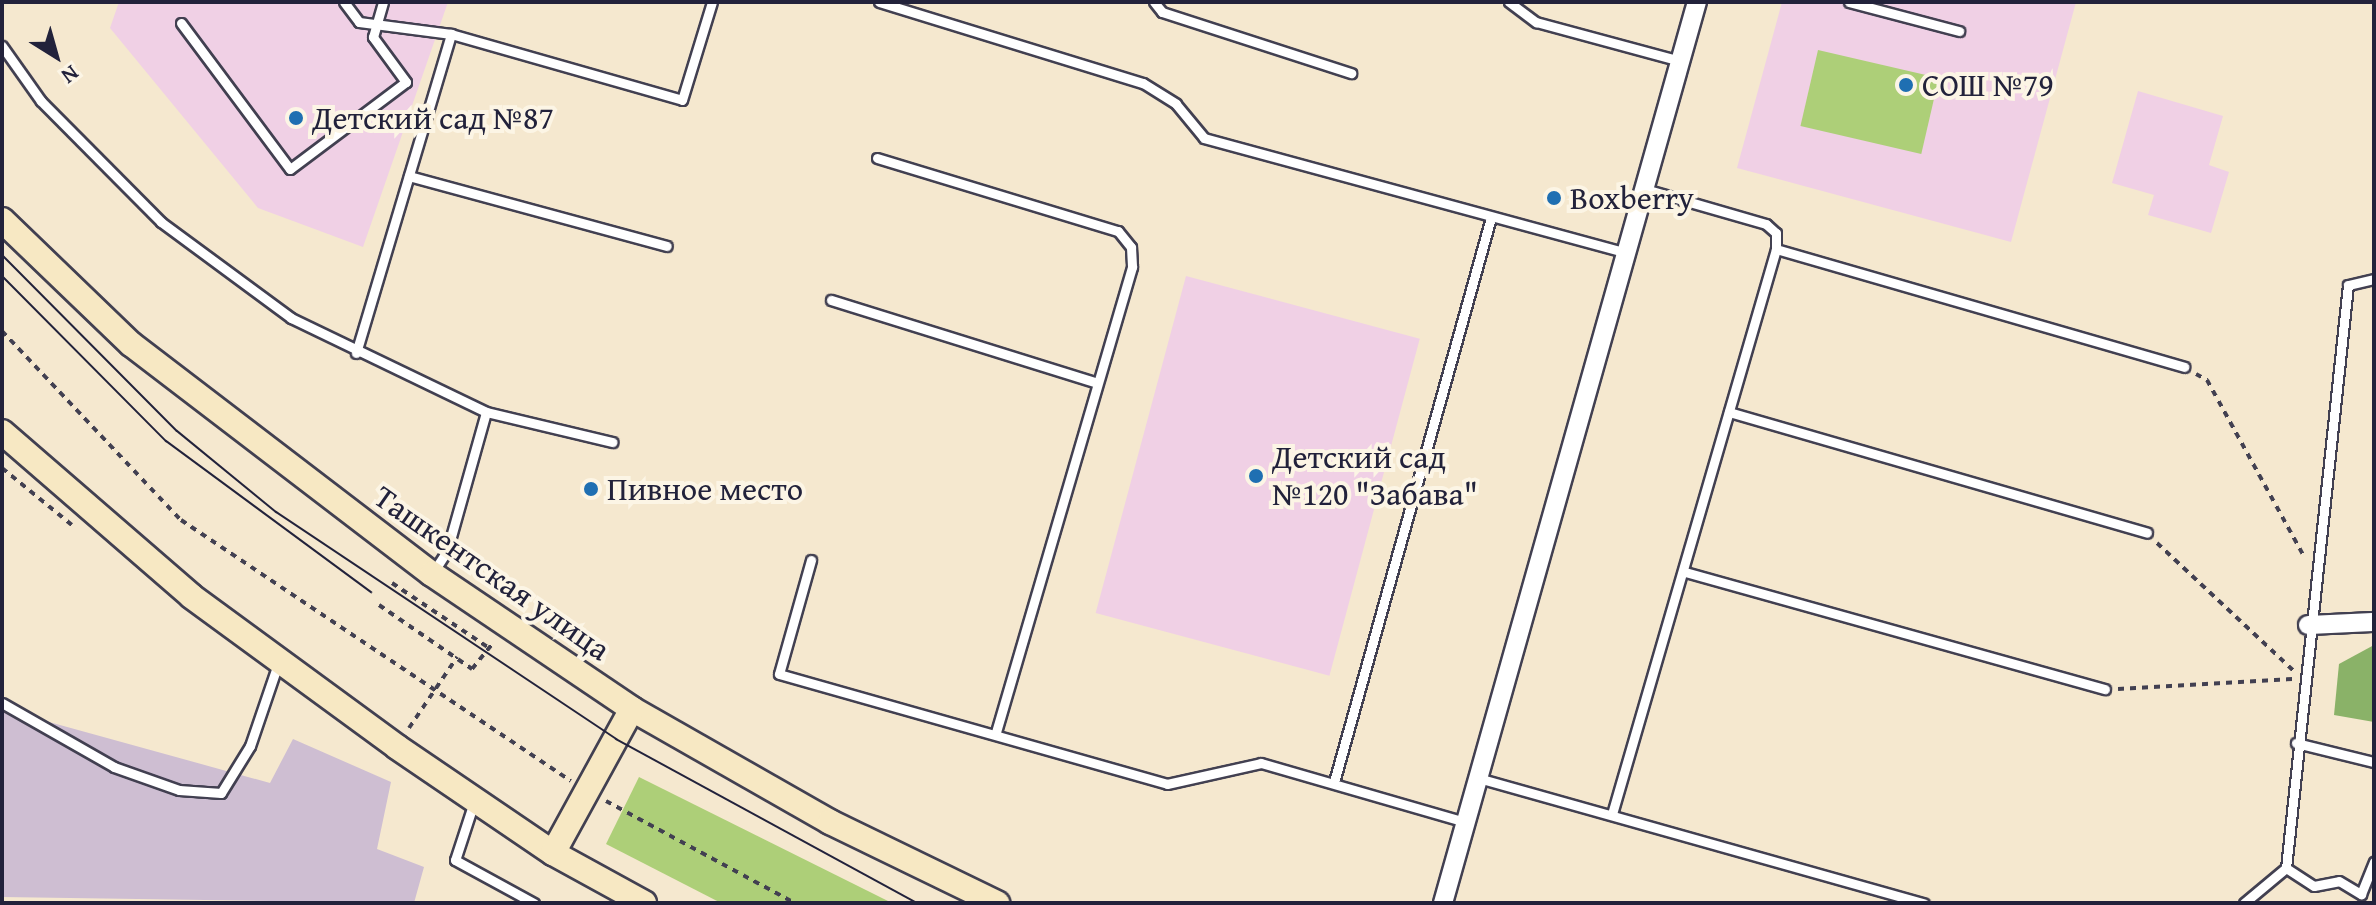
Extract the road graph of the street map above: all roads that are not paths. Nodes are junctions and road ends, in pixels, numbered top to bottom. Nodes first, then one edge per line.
1 (344, 2) edge
2 (383, 2) edge
3 (712, 2) edge
4 (879, 2) edge
5 (1154, 2) edge
6 (1509, 2) edge
7 (1697, 2) edge
8 (1849, 2) edge
9 (895, 4) edge
10 (376, 22) junction
11 (181, 23) dead end
12 (1959, 31) dead end
13 (451, 34) junction
14 (2, 46) edge
15 (1681, 61) junction
16 (1351, 73) dead end
17 (877, 158) dead end
18 (409, 176) junction
19 (1645, 189) junction
20 (2, 220) edge
21 (1490, 221) junction
22 (667, 246) dead end
23 (1776, 249) junction
24 (1627, 253) junction
25 (2374, 279) edge
26 (831, 300) dead end
27 (356, 353) junction
28 (2184, 367) road end
29 (1095, 382) junction
30 (486, 412) junction
31 (1729, 412) junction
32 (2, 432) edge
33 (612, 442) dead end
34 (2147, 533) road end
35 (811, 560) dead end
36 (1685, 572) junction
37 (432, 574) junction
38 (2374, 622) edge
39 (2308, 625) junction
40 (279, 660) junction
41 (2105, 689) road end
42 (2, 703) edge
43 (632, 709) junction
44 (995, 734) junction
45 (2296, 743) junction
46 (2374, 762) edge
47 (1474, 777) junction
48 (1334, 782) junction
49 (474, 801) junction
50 (1612, 814) junction
51 (1462, 821) junction
52 (553, 853) junction
53 (2374, 861) edge
54 (2286, 868) junction
55 (2363, 899) edge
56 (534, 903) edge
57 (644, 903) edge
58 (997, 903) edge
59 (1443, 903) edge
60 (1924, 903) edge
61 (2244, 903) edge

1 - 10 lane
2 - 10 lane
3 - 13 lane
4 - 9 lane
5 - 16 lane
6 - 15 lane
7 - 15 street
8 - 12 lane
9 - 21 lane
10 - 11 lane
10 - 13 lane
13 - 18 lane
14 - 27 lane
15 - 19 street
17 - 29 lane
18 - 22 lane
18 - 27 lane
19 - 23 lane
19 - 24 street
20 - 37 main road, Ташкентская улица
21 - 24 lane
21 - 48 lane
23 - 28 lane
23 - 31 lane
24 - 47 street
25 - 39 lane
26 - 29 lane
27 - 30 lane
29 - 44 lane
30 - 33 lane
30 - 37 lane
31 - 34 lane
31 - 36 lane
32 - 40 main road
35 - 44 lane
36 - 41 lane
36 - 50 lane
37 - 43 main road, Ташкентская улица
38 - 39 street
39 - 45 lane
40 - 42 lane
40 - 49 main road
43 - 52 main road
43 - 58 main road, Ташкентская улица
44 - 48 lane
45 - 46 lane
45 - 54 lane
47 - 50 lane
47 - 51 street
48 - 51 lane
49 - 52 main road
49 - 56 lane
50 - 60 lane
51 - 59 street
52 - 57 main road
53 - 55 lane
54 - 55 lane
54 - 61 lane

